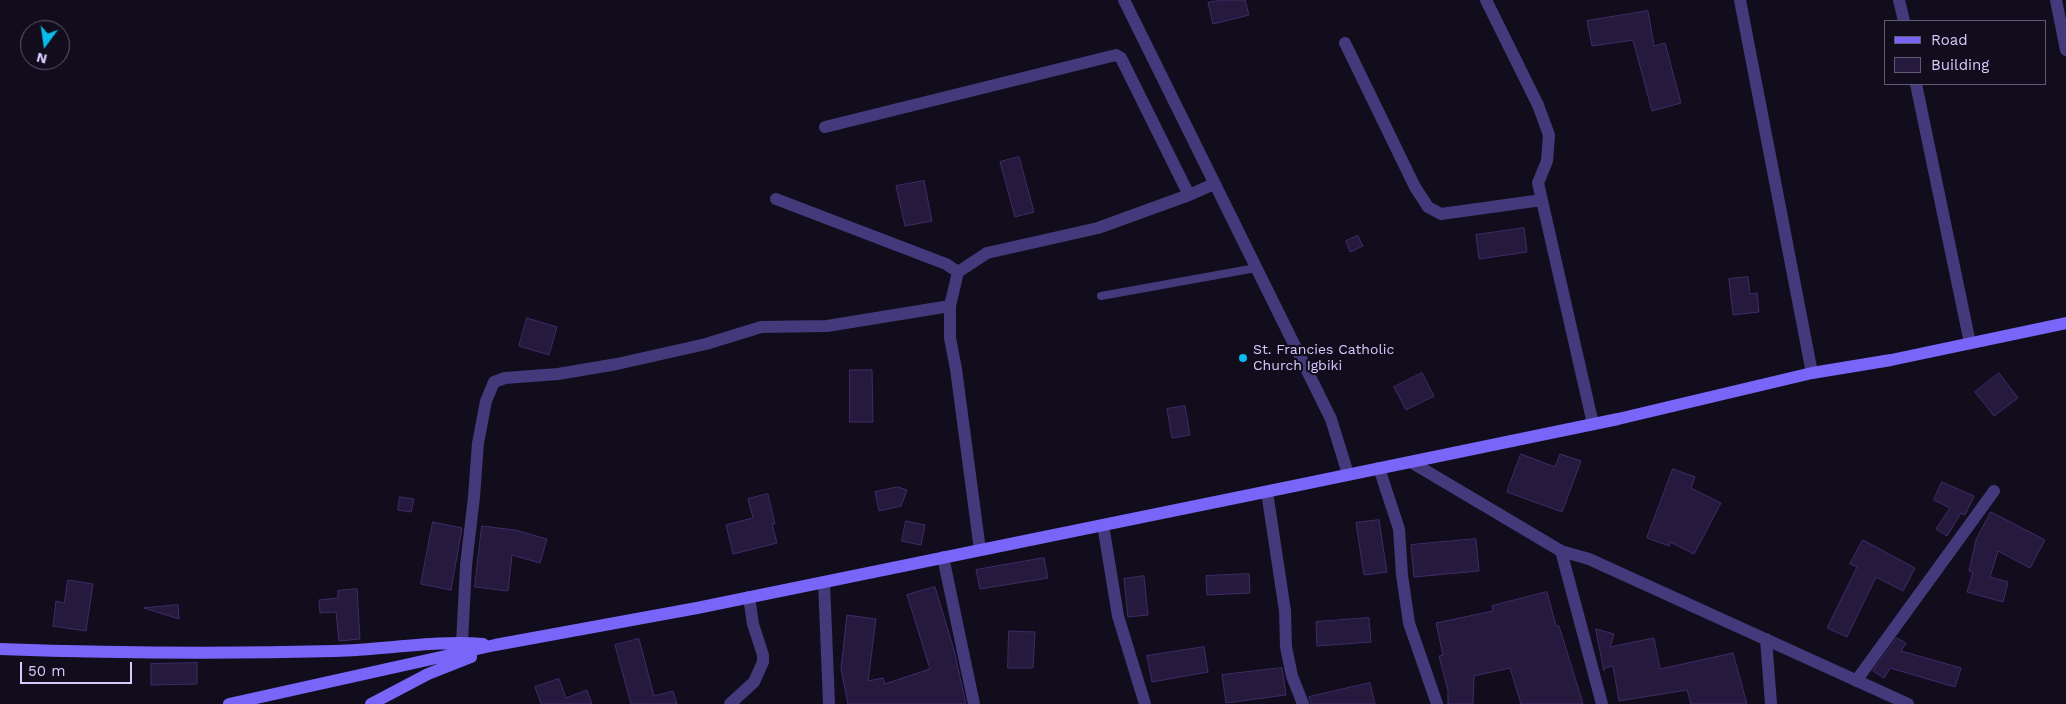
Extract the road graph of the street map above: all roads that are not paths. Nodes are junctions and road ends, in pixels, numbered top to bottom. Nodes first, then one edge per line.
1 (1124, 0) edge
2 (1486, 0) edge
3 (1739, 0) edge
4 (1899, 0) edge
5 (2056, 0) edge
6 (1904, 20) edge
7 (1345, 43) dead end
8 (2066, 50) edge
9 (1916, 85) edge
10 (825, 127) dead end
11 (1214, 184) junction
12 (1189, 195) junction
13 (776, 199) dead end
14 (1542, 200) junction
15 (1256, 268) junction
16 (958, 272) junction
17 (1101, 296) dead end
18 (950, 306) junction
19 (2066, 323) edge
20 (1970, 343) junction
21 (1812, 372) junction
22 (1593, 424) junction
23 (1411, 462) junction
24 (1379, 468) junction
25 (1348, 474) junction
26 (1994, 491) dead end
27 (1267, 492) junction
28 (1103, 525) junction
29 (980, 550) junction
30 (1561, 551) junction
31 (943, 557) junction
32 (824, 582) junction
33 (749, 597) junction
34 (1766, 639) junction
35 (462, 642) junction
36 (496, 645) junction
37 (0, 649) edge
38 (1856, 681) junction
39 (228, 704) edge
40 (371, 704) edge
41 (730, 704) edge
42 (829, 704) edge
43 (974, 704) edge
44 (1145, 704) edge
45 (1303, 704) edge
46 (1437, 704) edge
47 (1602, 704) edge
48 (1771, 704) edge
49 (1908, 704) edge

1 - 11 street
2 - 14 street
3 - 21 street
4 - 6 street
5 - 8 street
7 - 14 street
9 - 20 street
10 - 12 street
11 - 12 street
11 - 15 street
12 - 16 street
13 - 16 street
14 - 22 street
15 - 17 lane
15 - 25 street
16 - 18 street
18 - 29 street
18 - 35 street
19 - 20 street
20 - 21 street
21 - 22 street
22 - 23 street
23 - 24 street
23 - 30 street
24 - 25 street
24 - 46 street
25 - 27 street
26 - 38 street
27 - 28 street
27 - 45 street
28 - 29 street
28 - 44 street
29 - 31 street
30 - 34 street
30 - 47 street
31 - 32 street
31 - 43 street
32 - 33 street
32 - 42 street
33 - 36 street
33 - 41 street
34 - 38 street
34 - 48 street
35 - 36 street
35 - 37 street
36 - 39 street
36 - 40 street
38 - 49 street

